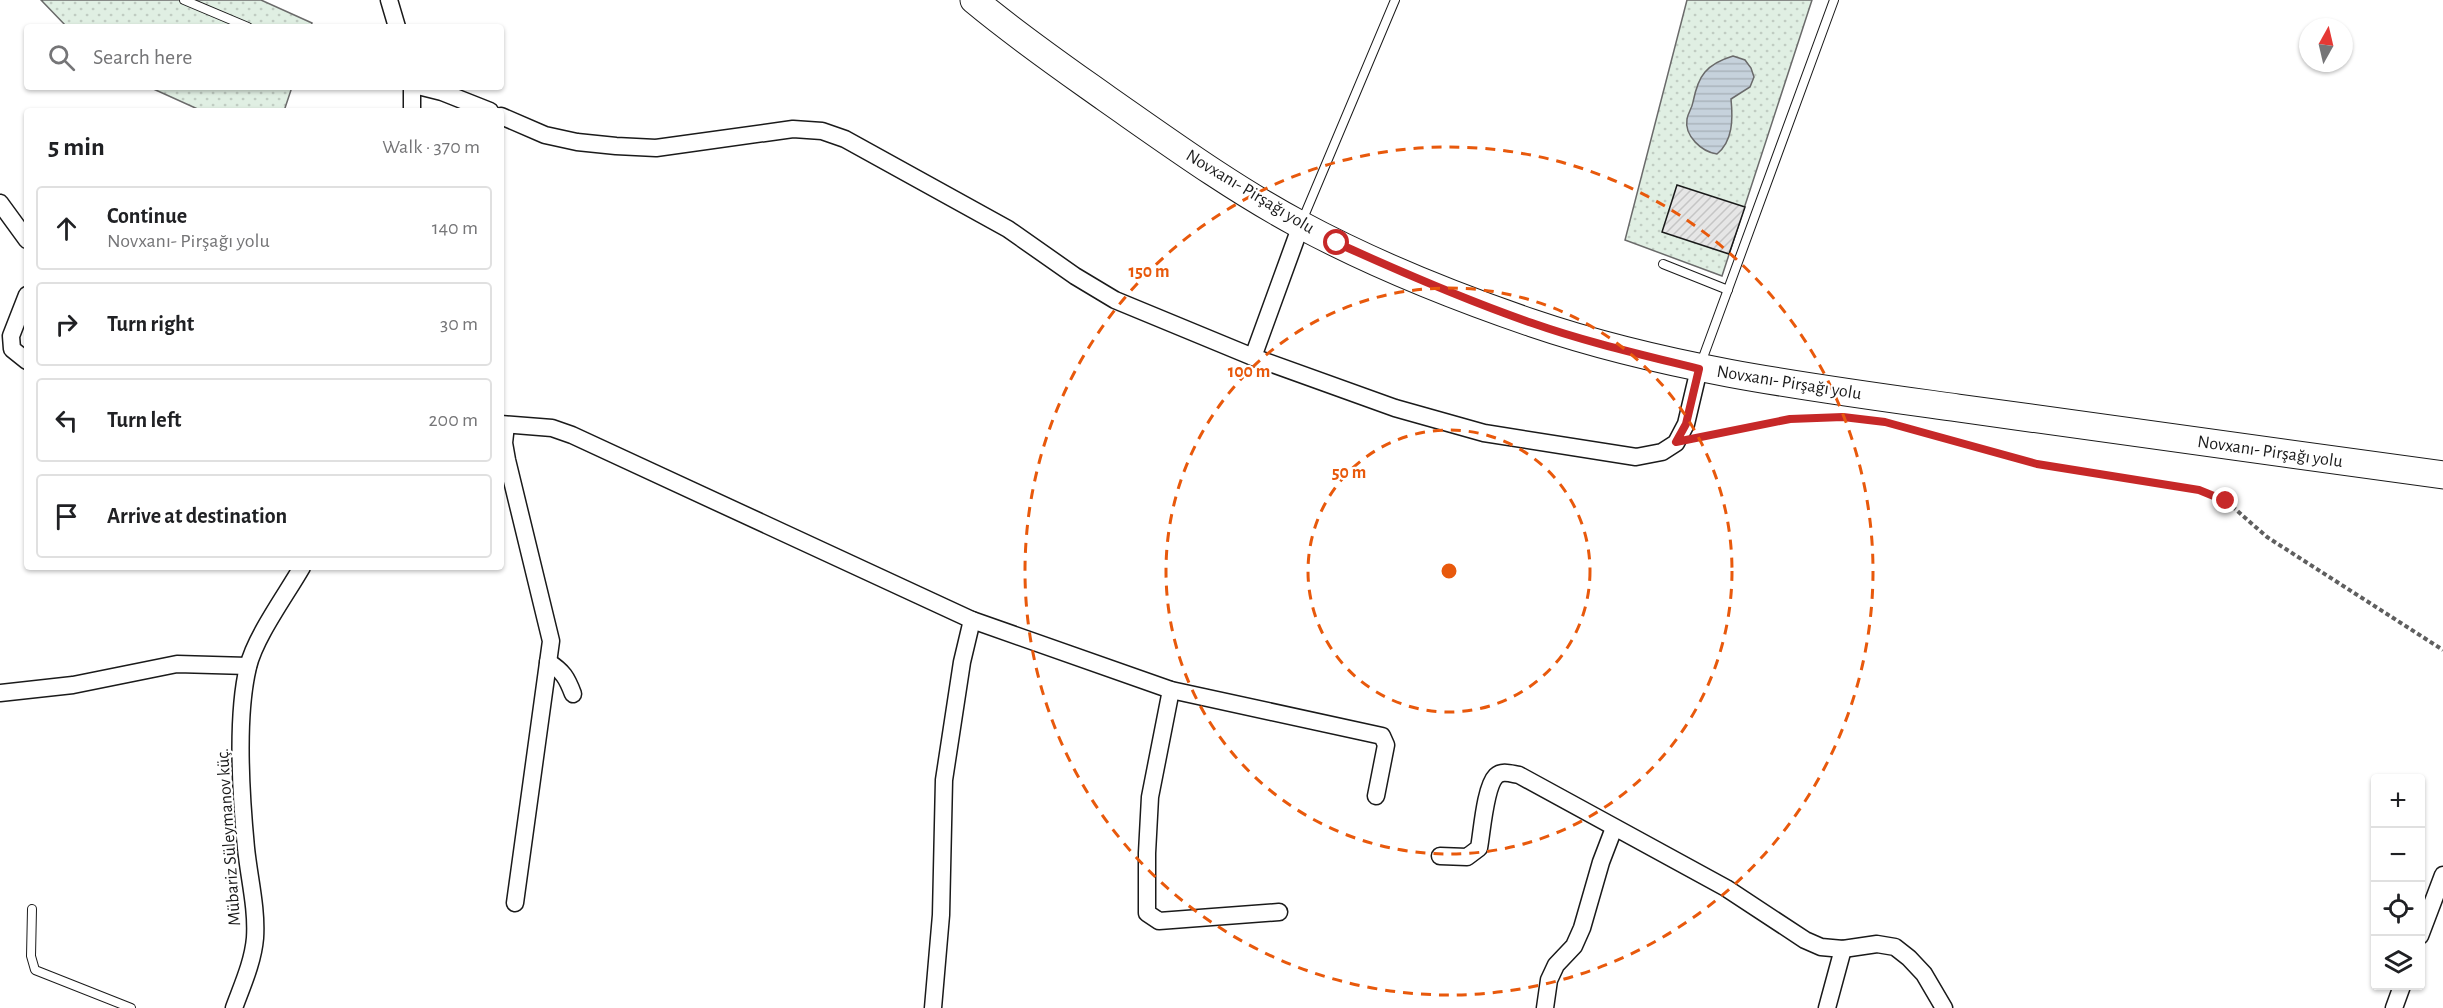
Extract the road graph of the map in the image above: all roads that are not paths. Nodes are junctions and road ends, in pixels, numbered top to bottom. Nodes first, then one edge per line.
1 (184, 0) edge
2 (389, 0) edge
3 (974, 0) edge
4 (1395, 0) edge
5 (1833, 0) edge
6 (241, 24) edge
7 (396, 24) edge
8 (412, 90) edge
9 (434, 90) edge
10 (412, 108) edge
11 (482, 108) edge
12 (504, 117) edge
13 (0, 203) edge
14 (1301, 225) junction
15 (24, 236) edge
16 (1664, 264) dead end
17 (1728, 290) junction
18 (24, 303) edge
19 (1253, 357) junction
20 (24, 359) edge
21 (1699, 369) junction
22 (504, 425) edge
23 (2443, 475) edge
24 (300, 570) edge
25 (972, 620) junction
26 (548, 662) junction
27 (248, 666) junction
28 (1172, 690) junction
29 (0, 693) edge
30 (573, 694) dead end
31 (1377, 796) dead end
32 (1614, 828) junction
33 (1440, 856) dead end
34 (2443, 875) edge
35 (514, 903) dead end
36 (32, 909) dead end
37 (1279, 912) dead end
38 (2425, 925) edge
39 (1843, 950) junction
40 (2401, 990) edge
41 (130, 1008) edge
42 (234, 1008) edge
43 (933, 1008) edge
44 (1545, 1008) edge
45 (1827, 1008) edge
46 (1944, 1008) edge
47 (2394, 1008) edge

1 - 6 lane
2 - 7 street
3 - 14 main road, Novxanı- Pirşağı yolu
4 - 14 lane
5 - 17 lane
8 - 10 street
9 - 11 street
12 - 19 street
13 - 15 street
14 - 19 street
14 - 21 main road, Novxanı- Pirşağı yolu
16 - 17 lane
17 - 21 lane
18 - 20 street
19 - 21 street
21 - 23 main road, Novxanı- Pirşağı yolu
22 - 25 street
22 - 26 street
24 - 27 street, Mübariz Süleymanov küç.
25 - 28 street
25 - 43 street
26 - 30 street
26 - 35 street
27 - 29 street
27 - 42 street, Mübariz Süleymanov küç.
28 - 31 street
28 - 37 street
32 - 33 street
32 - 39 street
32 - 44 street
34 - 38 street
36 - 41 lane
39 - 45 street
39 - 46 street
40 - 47 street

